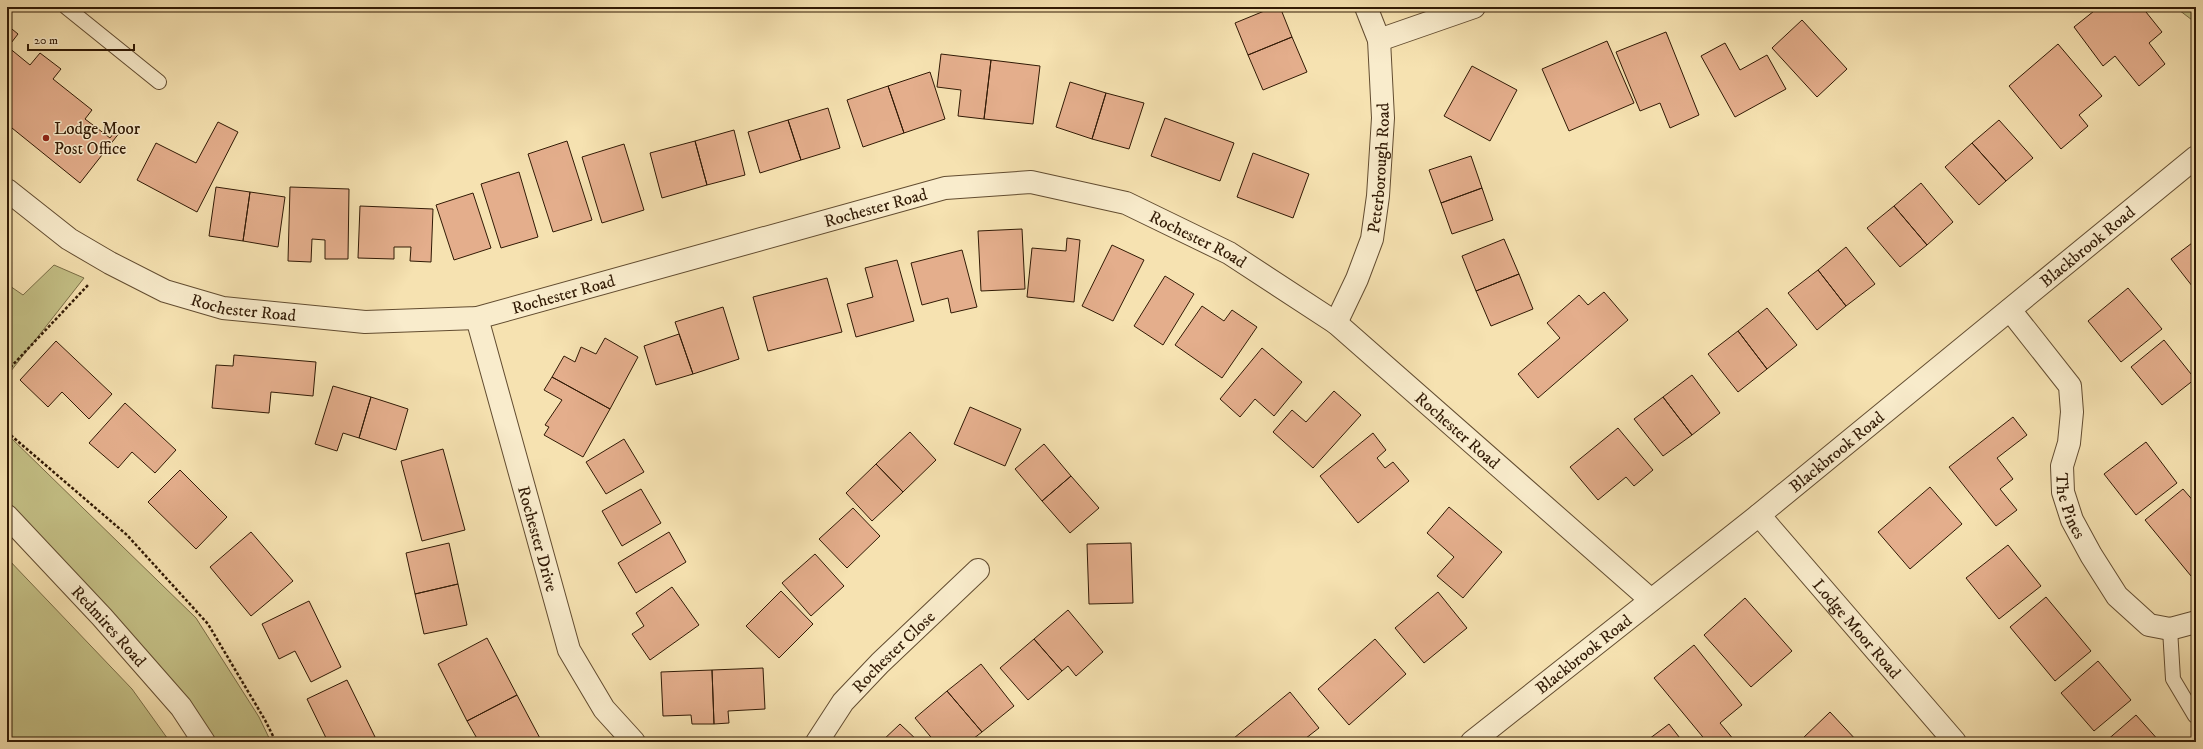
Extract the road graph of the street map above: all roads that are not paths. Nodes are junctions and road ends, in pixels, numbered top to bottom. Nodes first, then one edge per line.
1 (66, 7) edge
2 (1366, 7) edge
3 (1474, 7) edge
4 (1379, 40) junction
5 (159, 82) dead end
6 (2196, 157) edge
7 (7, 190) edge
8 (2010, 310) junction
9 (477, 318) junction
10 (1336, 323) junction
11 (1759, 515) junction
12 (7, 516) edge
13 (978, 570) dead end
14 (1651, 600) junction
15 (2196, 622) edge
16 (2170, 629) junction
17 (2195, 716) edge
18 (204, 742) edge
19 (634, 742) edge
20 (817, 742) edge
21 (1472, 742) edge
22 (1955, 742) edge

1 - 5 lane
2 - 4 street, Peterborough Road
3 - 4 street
4 - 10 street, Peterborough Road
6 - 8 street, Blackbrook Road
7 - 9 street, Rochester Road
8 - 11 street, Blackbrook Road
8 - 16 street, The Pines
9 - 10 street, Rochester Road
9 - 19 street, Rochester Drive
10 - 14 street, Rochester Road
11 - 14 street, Blackbrook Road
11 - 22 street, Lodge Moor Road
12 - 18 street, Redmires Road
13 - 20 street, Rochester Close
14 - 21 street, Blackbrook Road
15 - 16 street, The Pines
16 - 17 lane

